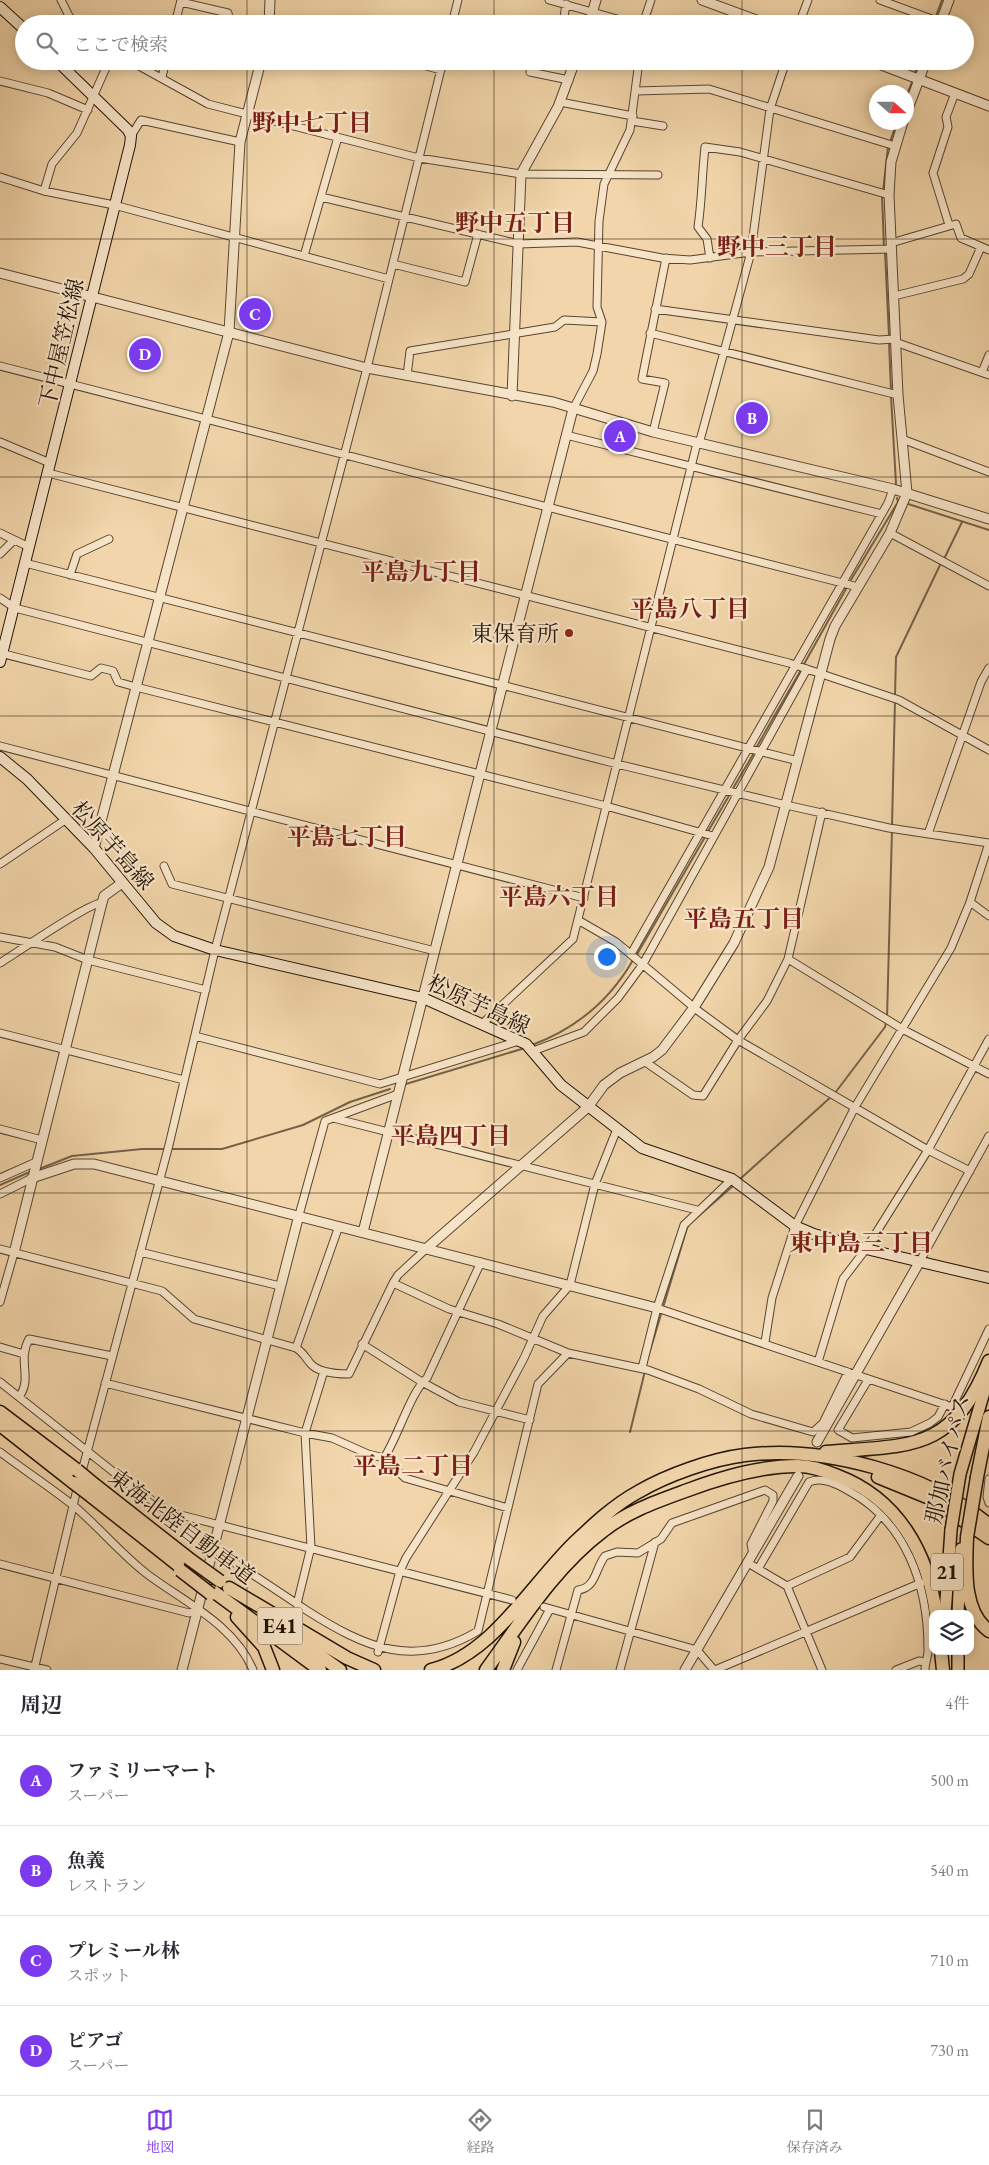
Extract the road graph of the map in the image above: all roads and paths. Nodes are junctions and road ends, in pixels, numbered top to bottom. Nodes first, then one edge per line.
1 (62, 0) edge
2 (270, 0) edge
3 (458, 0) edge
4 (549, 0) edge
5 (596, 0) edge
6 (650, 0) edge
7 (702, 0) edge
8 (808, 0) edge
9 (880, 0) edge
10 (949, 0) edge
11 (181, 1) edge
12 (566, 4) junction
13 (0, 7) edge
14 (593, 11) junction
15 (68, 15) edge
16 (177, 15) edge
17 (228, 15) edge
18 (269, 15) edge
19 (454, 15) edge
20 (564, 15) edge
21 (592, 15) edge
22 (606, 15) edge
23 (646, 15) edge
24 (743, 15) edge
25 (802, 15) edge
26 (919, 15) edge
27 (943, 15) edge
28 (15, 21) edge
29 (67, 70) edge
30 (105, 70) edge
31 (148, 70) edge
32 (164, 70) edge
33 (258, 70) edge
34 (441, 70) edge
35 (572, 70) edge
36 (638, 70) edge
37 (783, 70) edge
38 (896, 70) edge
39 (920, 70) edge
40 (530, 72) dead end
41 (162, 77) junction
42 (916, 77) junction
43 (569, 80) junction
44 (0, 81) edge
45 (914, 85) edge
46 (636, 92) junction
47 (955, 93) junction
48 (94, 96) junction
49 (560, 102) junction
50 (989, 106) edge
51 (770, 109) junction
52 (88, 110) junction
53 (247, 113) junction
54 (633, 119) junction
55 (663, 126) dead end
56 (899, 130) edge
57 (131, 136) junction
58 (338, 137) junction
59 (240, 142) junction
60 (891, 145) junction
61 (419, 158) junction
62 (762, 159) junction
63 (521, 174) junction
64 (658, 175) dead end
65 (608, 176) junction
66 (0, 177) edge
67 (44, 190) junction
68 (885, 194) junction
69 (321, 197) junction
70 (114, 205) junction
71 (404, 217) junction
72 (949, 225) junction
73 (478, 234) junction
74 (234, 237) junction
75 (518, 244) junction
76 (599, 246) junction
77 (981, 247) junction
78 (888, 248) junction
79 (989, 250) edge
80 (751, 252) junction
81 (304, 256) junction
82 (666, 258) junction
83 (710, 258) junction
84 (393, 264) junction
85 (0, 273) edge
86 (389, 278) junction
87 (894, 296) junction
88 (91, 297) junction
89 (655, 308) junction
90 (733, 319) junction
91 (602, 322) junction
92 (229, 332) junction
93 (516, 332) junction
94 (650, 333) junction
95 (892, 340) junction
96 (724, 352) junction
97 (989, 355) edge
98 (0, 366) edge
99 (367, 368) junction
100 (986, 373) edge
101 (407, 376) junction
102 (72, 384) junction
103 (894, 395) junction
104 (512, 396) junction
105 (573, 409) junction
106 (206, 419) junction
107 (653, 432) junction
108 (566, 435) junction
109 (902, 439) junction
110 (0, 442) edge
111 (698, 444) junction
112 (345, 454) junction
113 (691, 466) junction
114 (49, 468) junction
115 (989, 472) edge
116 (893, 489) junction
117 (906, 496) junction
118 (548, 507) junction
119 (183, 508) junction
120 (882, 514) junction
121 (989, 519) edge
122 (0, 533) edge
123 (890, 533) junction
124 (673, 538) junction
125 (109, 539) dead end
126 (14, 540) junction
127 (321, 544) junction
128 (29, 547) junction
129 (0, 554) edge
130 (25, 563) junction
131 (70, 574) junction
132 (845, 583) junction
133 (856, 586) junction
134 (989, 586) edge
135 (525, 597) junction
136 (0, 598) edge
137 (159, 598) junction
138 (15, 608) junction
139 (651, 629) junction
140 (298, 633) junction
141 (148, 642) junction
142 (1, 656) edge
143 (802, 667) junction
144 (989, 668) edge
145 (821, 673) junction
146 (286, 678) junction
147 (503, 685) junction
148 (136, 688) junction
149 (628, 718) junction
150 (275, 722) junction
151 (491, 730) junction
152 (964, 736) junction
153 (0, 746) edge
154 (755, 750) junction
155 (989, 750) edge
156 (0, 757) edge
157 (798, 761) junction
158 (617, 764) junction
159 (480, 774) junction
160 (114, 775) junction
161 (731, 792) junction
162 (786, 805) junction
163 (606, 806) junction
164 (253, 810) junction
165 (822, 812) junction
166 (65, 820) junction
167 (928, 834) junction
168 (707, 835) junction
169 (989, 843) edge
170 (94, 848) junction
171 (0, 864) edge
172 (457, 865) junction
173 (164, 866) dead end
174 (122, 882) junction
175 (584, 898) junction
176 (230, 899) junction
177 (970, 902) junction
178 (102, 903) junction
179 (989, 916) edge
180 (578, 920) junction
181 (0, 937) edge
182 (30, 944) junction
183 (215, 950) junction
184 (435, 950) junction
185 (636, 959) junction
186 (788, 959) junction
187 (88, 960) junction
188 (0, 963) edge
189 (206, 990) junction
190 (423, 998) junction
191 (695, 1006) junction
192 (482, 1024) junction
193 (904, 1030) junction
194 (0, 1033) edge
195 (195, 1036) junction
196 (989, 1039) edge
197 (738, 1040) junction
198 (527, 1046) junction
199 (65, 1050) junction
200 (644, 1061) junction
201 (974, 1066) junction
202 (989, 1074) edge
203 (403, 1076) junction
204 (184, 1080) junction
205 (398, 1094) junction
206 (588, 1107) junction
207 (855, 1107) junction
208 (333, 1118) junction
209 (0, 1129) edge
210 (617, 1129) junction
211 (389, 1132) junction
212 (989, 1136) edge
213 (42, 1140) junction
214 (928, 1150) junction
215 (523, 1165) junction
216 (34, 1170) junction
217 (970, 1171) junction
218 (0, 1178) edge
219 (158, 1180) junction
220 (736, 1181) junction
221 (595, 1184) junction
222 (0, 1194) edge
223 (697, 1210) junction
224 (299, 1215) junction
225 (340, 1226) junction
226 (795, 1226) junction
227 (363, 1232) junction
228 (427, 1248) junction
229 (0, 1249) edge
230 (866, 1249) junction
231 (140, 1252) junction
232 (14, 1253) junction
233 (481, 1262) junction
234 (920, 1262) junction
235 (989, 1278) edge
236 (133, 1282) junction
237 (393, 1282) junction
238 (570, 1285) junction
239 (280, 1286) junction
240 (0, 1302) edge
241 (660, 1309) junction
242 (458, 1311) junction
243 (989, 1329) edge
244 (532, 1338) junction
245 (267, 1341) junction
246 (765, 1342) junction
247 (362, 1344) junction
248 (0, 1347) edge
249 (296, 1348) junction
250 (568, 1353) junction
251 (24, 1354) junction
252 (112, 1356) junction
253 (818, 1362) junction
254 (645, 1369) junction
255 (988, 1369) edge
256 (324, 1371) junction
257 (848, 1372) junction
258 (857, 1375) junction
259 (868, 1380) junction
260 (0, 1382) edge
261 (422, 1382) junction
262 (106, 1383) junction
263 (19, 1397) junction
264 (946, 1404) junction
265 (0, 1412) edge
266 (496, 1412) junction
267 (989, 1412) edge
268 (989, 1417) edge
269 (247, 1419) junction
270 (530, 1420) junction
271 (0, 1425) edge
272 (305, 1433) junction
273 (817, 1442) dead end
274 (0, 1452) edge
275 (88, 1452) junction
276 (384, 1458) junction
277 (799, 1465) junction
278 (75, 1477) junction
279 (983, 1480) edge
280 (93, 1490) junction
281 (448, 1492) junction
282 (989, 1503) edge
283 (75, 1507) junction
284 (508, 1508) junction
285 (881, 1514) junction
286 (220, 1524) junction
287 (989, 1525) edge
288 (965, 1536) junction
289 (989, 1538) edge
290 (655, 1542) junction
291 (311, 1547) junction
292 (214, 1549) junction
293 (751, 1559) junction
294 (0, 1564) edge
295 (184, 1565) junction
296 (758, 1569) junction
297 (400, 1571) junction
298 (57, 1578) junction
299 (549, 1578) junction
300 (920, 1583) junction
301 (787, 1586) junction
302 (218, 1588) junction
303 (487, 1593) junction
304 (512, 1600) dead end
305 (297, 1604) junction
306 (198, 1610) junction
307 (935, 1610) edge
308 (945, 1610) edge
309 (958, 1610) edge
310 (571, 1615) junction
311 (806, 1631) junction
312 (630, 1632) junction
313 (989, 1632) edge
314 (697, 1650) junction
315 (378, 1652) junction
316 (943, 1655) edge
317 (958, 1655) edge
318 (0, 1658) edge
319 (924, 1662) junction
320 (34, 1668) edge
321 (47, 1670) edge
322 (182, 1670) edge
323 (253, 1670) edge
324 (273, 1670) edge
325 (320, 1670) edge
326 (340, 1670) edge
327 (374, 1670) edge
328 (431, 1670) edge
329 (477, 1670) edge
330 (486, 1670) edge
331 (503, 1670) edge
332 (517, 1670) edge
333 (556, 1670) edge
334 (620, 1670) edge
335 (685, 1670) edge
336 (714, 1670) edge
337 (822, 1670) edge
338 (896, 1670) edge
339 (925, 1670) edge
340 (944, 1670) edge
341 (958, 1670) edge

1 - 15 street
2 - 18 street
3 - 19 street
4 - 12 street
5 - 14 street
6 - 23 street
7 - 24 street
8 - 25 street
9 - 26 street
10 - 27 street
11 - 16 street
11 - 17 street
12 - 14 street
12 - 20 street
13 - 28 main road
14 - 21 street
14 - 22 street
29 - 48 main road
30 - 48 street
31 - 41 street
32 - 41 street
33 - 53 street
34 - 61 street
35 - 43 street
36 - 46 street
37 - 51 street
38 - 42 street
39 - 42 street
40 - 43 street
41 - 53 street
42 - 45 street
42 - 47 street
43 - 49 street
44 - 52 street
46 - 51 street
46 - 54 street
47 - 50 street
47 - 72 street
48 - 52 street
48 - 57 main road
49 - 54 street
49 - 63 street
51 - 60 street
51 - 62 street
52 - 67 street
53 - 58 street
53 - 59 street
54 - 55 street
54 - 65 street
56 - 60 street
57 - 59 street
57 - 70 main road, 下中屋笠松線
58 - 61 street
58 - 69 street
59 - 74 street
60 - 68 street
61 - 63 street
61 - 71 street
62 - 68 street
62 - 80 street
62 - 83 street
63 - 65 street
63 - 75 street
64 - 65 street
65 - 76 street
66 - 67 street
67 - 70 street
68 - 78 street
69 - 71 street
69 - 81 street
70 - 74 street
70 - 88 main road, 下中屋笠松線
71 - 73 street
71 - 84 street
72 - 77 street
72 - 78 street
73 - 75 street
73 - 84 street
74 - 81 street
74 - 92 street
75 - 76 street
75 - 93 street
76 - 82 street
76 - 91 street
77 - 79 street
77 - 87 street
78 - 80 street
78 - 87 street
80 - 83 street
80 - 90 street
81 - 86 street
82 - 83 street
82 - 89 street
84 - 86 street
85 - 88 street
86 - 99 street
87 - 95 street
88 - 92 street
88 - 102 main road, 下中屋笠松線
89 - 90 street
89 - 94 street
90 - 95 street
90 - 96 street
91 - 93 street
91 - 105 street
92 - 99 street
92 - 106 street
93 - 101 street
93 - 104 street
94 - 96 street
94 - 107 street
95 - 100 street
95 - 103 street
96 - 103 street
96 - 111 street
97 - 100 street
98 - 102 street
99 - 101 street
99 - 112 street
101 - 104 street
102 - 106 street
102 - 114 main road, 下中屋笠松線
103 - 109 street
104 - 105 street
105 - 107 street
105 - 108 street
106 - 112 street
106 - 119 street
107 - 111 street
108 - 113 street
108 - 118 street
109 - 115 street
109 - 117 street
110 - 114 street
111 - 113 street
111 - 116 street
112 - 118 street
112 - 127 street
113 - 120 street
113 - 124 street
114 - 119 street
114 - 128 main road, 下中屋笠松線
116 - 117 street
116 - 120 street
117 - 121 street
117 - 123 street
118 - 124 street
118 - 135 street
119 - 127 street
119 - 137 street
120 - 132 street
122 - 126 street
123 - 133 street
123 - 134 street
124 - 132 street
124 - 139 street
125 - 131 street
126 - 128 street
126 - 129 street
127 - 135 street
127 - 140 street
128 - 130 main road, 下中屋笠松線
130 - 131 street
130 - 138 main road, 下中屋笠松線
131 - 137 street
132 - 133 street
132 - 143 street
133 - 145 street
135 - 139 street
135 - 147 street
136 - 138 street
137 - 140 street
137 - 141 street
138 - 141 street
138 - 142 main road, 下中屋笠松線
139 - 143 street
139 - 149 street
140 - 146 street
140 - 147 street
141 - 146 street
141 - 148 street
142 - 148 street
143 - 145 street
143 - 154 street
143 - 154 street
144 - 152 street
145 - 152 street
145 - 157 street
146 - 150 street
146 - 151 street
147 - 149 street
147 - 151 street
148 - 150 street
148 - 160 street
149 - 154 street
149 - 158 street
150 - 159 street
150 - 164 street
151 - 158 street
151 - 159 street
152 - 155 street
152 - 167 street
153 - 160 street
154 - 157 street
154 - 161 street
154 - 161 street
156 - 166 main road, 松原芋島線
157 - 162 street
158 - 161 street
158 - 163 street
159 - 163 street
159 - 172 street
160 - 164 street
160 - 170 street
161 - 162 street
161 - 168 street
161 - 168 street
162 - 165 street
162 - 191 street
163 - 168 street
163 - 175 street
164 - 172 street
164 - 176 street
165 - 167 street
165 - 186 street
166 - 170 main road, 松原芋島線
166 - 171 street
167 - 169 street
168 - 185 street
168 - 185 street
169 - 177 street
170 - 174 main road, 松原芋島線
172 - 175 street
172 - 184 street
173 - 176 street
174 - 178 street
174 - 183 main road, 松原芋島線
175 - 180 street
176 - 183 street
176 - 184 street
177 - 179 street
177 - 193 street
178 - 182 street
178 - 187 street
180 - 185 street
180 - 192 street
181 - 182 street
182 - 187 street
182 - 188 street
183 - 189 street
183 - 190 main road, 松原芋島線
184 - 190 street
185 - 191 street
185 - 198 street
186 - 193 street
186 - 197 street
187 - 189 street
187 - 199 street
189 - 195 street
190 - 192 main road, 松原芋島線
190 - 203 street
191 - 197 street
191 - 200 street
192 - 198 main road, 松原芋島線
193 - 201 street
193 - 207 street
194 - 199 street
195 - 203 street
195 - 204 street
196 - 201 street
197 - 200 street
197 - 207 street
198 - 203 street
198 - 206 main road, 松原芋島線
199 - 204 street
199 - 213 street
200 - 206 street
201 - 202 street
201 - 214 street
203 - 205 street
204 - 219 street
205 - 208 street
205 - 211 street
206 - 210 main road, 松原芋島線
206 - 215 street
207 - 214 street
207 - 226 street
208 - 211 street
208 - 224 street
209 - 213 street
210 - 220 main road, 松原芋島線
210 - 221 street
211 - 215 street
211 - 227 street
212 - 217 street
213 - 216 street
214 - 217 street
214 - 230 street
215 - 221 street
215 - 228 street
216 - 218 street
216 - 219 street
216 - 222 street
216 - 232 street
217 - 234 street
219 - 224 street
219 - 231 street
220 - 223 street
220 - 226 main road, 松原芋島線
221 - 223 street
221 - 238 street
223 - 241 street
224 - 225 street
224 - 239 street
225 - 227 street
225 - 249 street
226 - 230 main road, 松原芋島線
226 - 246 street
227 - 228 street
228 - 233 street
228 - 237 street
229 - 232 street
230 - 234 main road, 松原芋島線
230 - 253 street
231 - 236 street
231 - 239 street
232 - 236 street
232 - 240 street
233 - 238 street
233 - 242 street
234 - 235 main road, 松原芋島線
234 - 258 street
236 - 245 street
236 - 252 street
237 - 242 street
237 - 247 street
238 - 241 street
238 - 244 street
239 - 245 street
241 - 246 street
241 - 254 street
242 - 244 street
242 - 261 street
243 - 264 street
244 - 250 street
244 - 266 street
245 - 249 street
245 - 269 street
246 - 253 street
247 - 256 street
247 - 261 street
248 - 251 street
249 - 256 street
250 - 254 street
250 - 270 street
251 - 252 street
251 - 263 street
252 - 262 street
253 - 257 street
254 - 257 street
255 - 277 highway
255 - 308 highway, 那加バイパス / 21, bridge
256 - 272 street
257 - 258 street
258 - 259 street
258 - 273 street
259 - 264 street
259 - 264 street
260 - 263 street
261 - 266 street
261 - 276 street
262 - 269 street
262 - 275 street
263 - 275 street
265 - 278 highway, 東海北陸自動車道 / E41
266 - 270 street
266 - 281 street
267 - 279 highway, 那加バイパス
268 - 279 highway
269 - 272 street
269 - 286 street
270 - 284 street
271 - 278 highway, 東海北陸自動車道 / E41
272 - 276 street
272 - 291 street
274 - 283 street
275 - 283 street
275 - 286 street
276 - 281 street
277 - 287 highway
277 - 289 highway
277 - 293 street
277 - 299 highway
277 - 299 highway
277 - 307 highway
278 - 280 highway, 東海北陸自動車道 / E41, bridge
279 - 282 street
279 - 288 highway, bridge
280 - 295 highway, 東海北陸自動車道 / E41
280 - 295 highway, 東海北陸自動車道 / E41
281 - 284 street
281 - 297 street
283 - 298 street
283 - 306 street
284 - 303 street
285 - 296 street
285 - 300 street
285 - 301 street
286 - 291 street
286 - 292 street
288 - 309 highway, 那加バイパス / 21
288 - 313 highway
290 - 293 street
290 - 310 street
290 - 312 street
291 - 297 street
291 - 305 street
292 - 305 street
292 - 306 street
293 - 296 street
293 - 314 street
294 - 298 street
295 - 302 highway, 東海北陸自動車道 / E41, bridge
296 - 301 street
297 - 303 street
297 - 315 street
298 - 306 street
298 - 320 street
299 - 328 highway
299 - 329 highway
299 - 330 highway
299 - 331 highway
300 - 311 street
300 - 319 street
301 - 311 street
302 - 324 highway
302 - 325 highway, 東海北陸自動車道 / E41
302 - 326 highway, 東海北陸自動車道 / E41
302 - 327 highway
303 - 304 street
303 - 315 street
305 - 315 street
306 - 322 street
306 - 323 street
310 - 312 street
310 - 332 street
310 - 333 street
311 - 336 street
311 - 337 street
312 - 314 street
312 - 334 street
314 - 335 street
314 - 336 street
316 - 340 highway
317 - 341 highway
318 - 320 street
319 - 338 street
319 - 339 street
320 - 321 street

